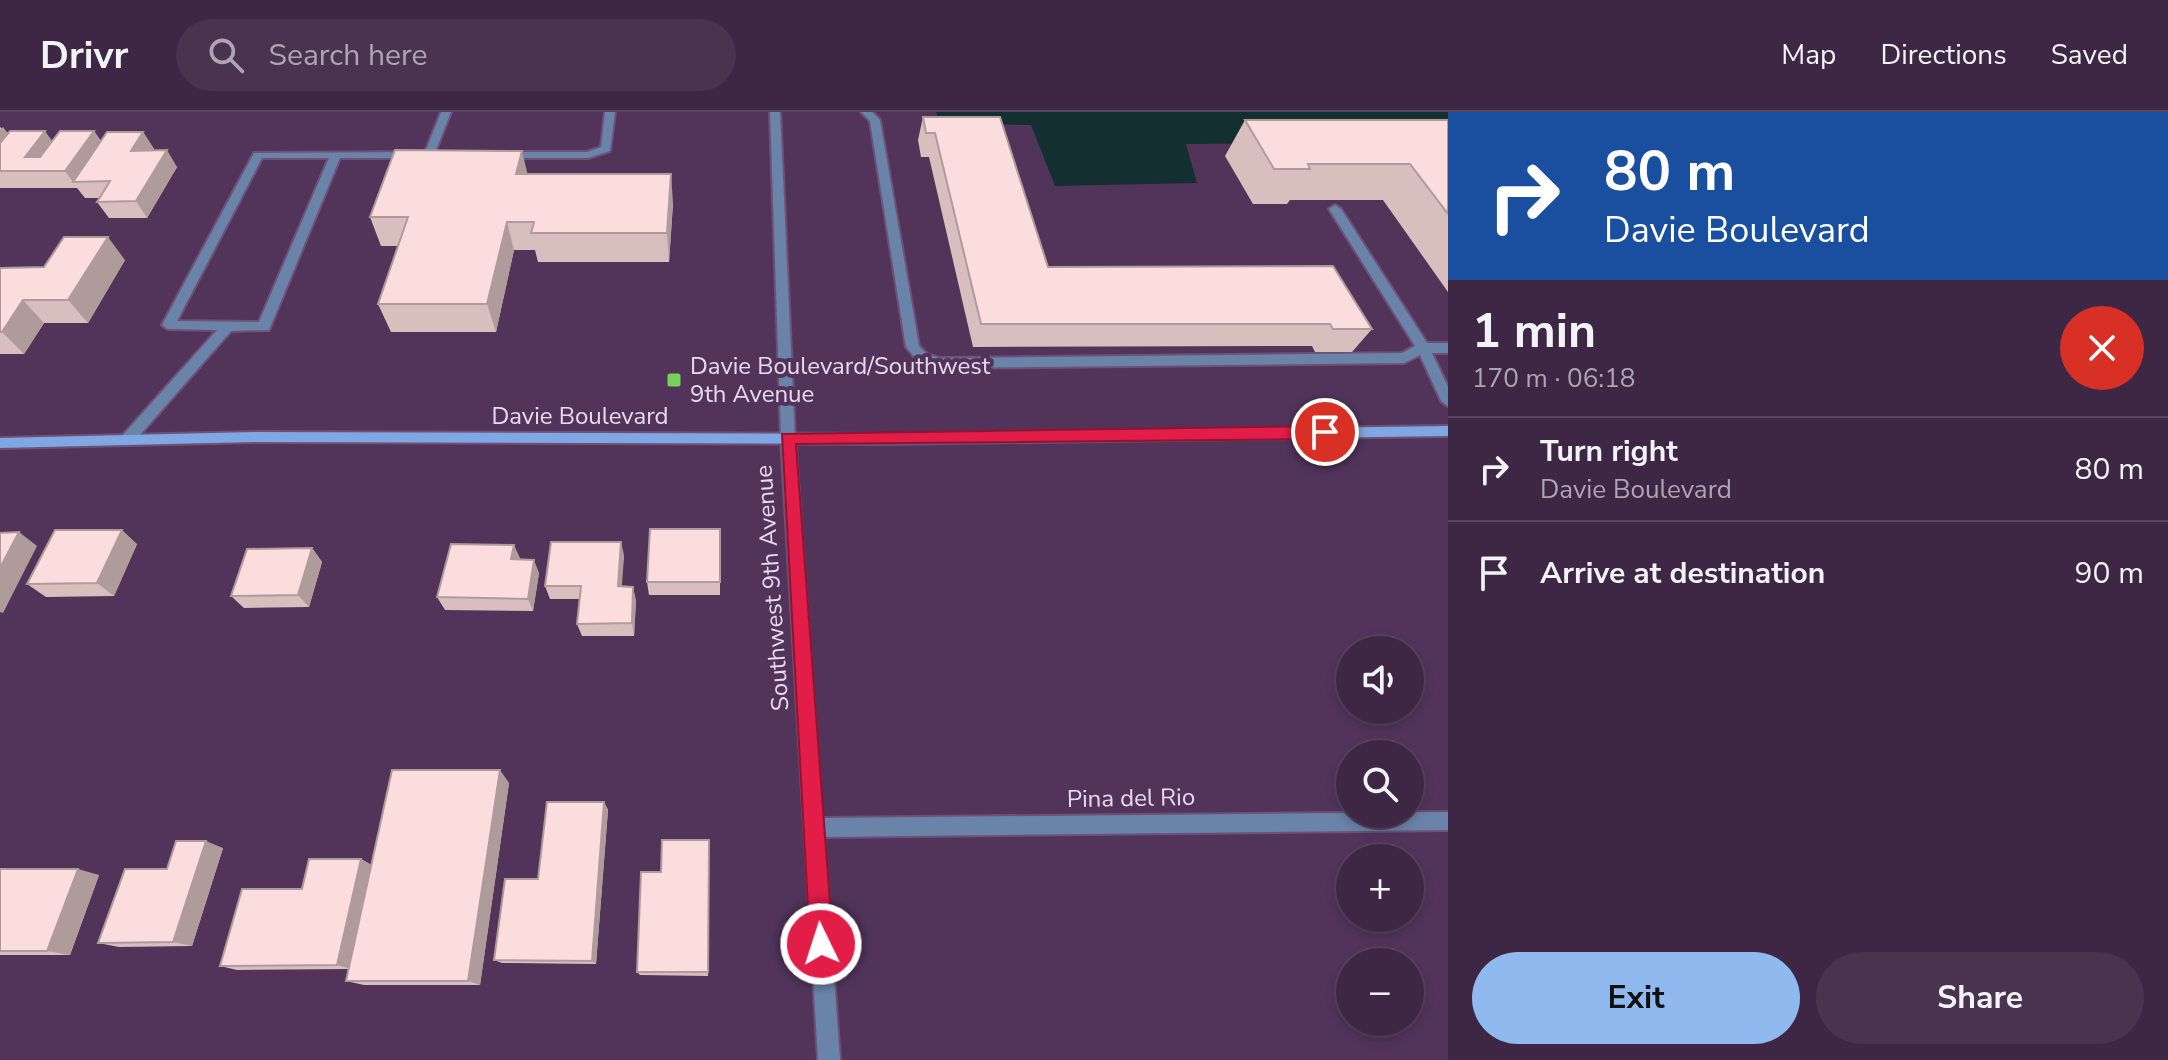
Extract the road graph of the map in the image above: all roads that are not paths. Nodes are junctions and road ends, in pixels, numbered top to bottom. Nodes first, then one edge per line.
1 (446, 112) edge
2 (610, 112) edge
3 (775, 112) edge
4 (871, 116) edge
5 (336, 155) junction
6 (429, 155) junction
7 (445, 155) edge
8 (493, 155) edge
9 (1335, 209) edge
10 (229, 325) junction
11 (1423, 348) junction
12 (1448, 348) edge
13 (1448, 401) edge
14 (1448, 431) edge
15 (788, 438) junction
16 (127, 440) junction
17 (0, 443) edge
18 (1448, 821) edge
19 (814, 828) junction
20 (829, 1060) edge

1 - 6 street
2 - 8 street
3 - 15 street, Southwest 9th Avenue
4 - 11 street
5 - 6 street
5 - 10 street
5 - 10 street
6 - 7 street
9 - 11 street
10 - 16 street
11 - 12 street
11 - 13 street
14 - 15 main road, Davie Boulevard
15 - 16 main road, Davie Boulevard
15 - 19 street, Southwest 9th Avenue
16 - 17 main road, Davie Boulevard
18 - 19 street, Pina del Rio
19 - 20 street, Southwest 9th Avenue

